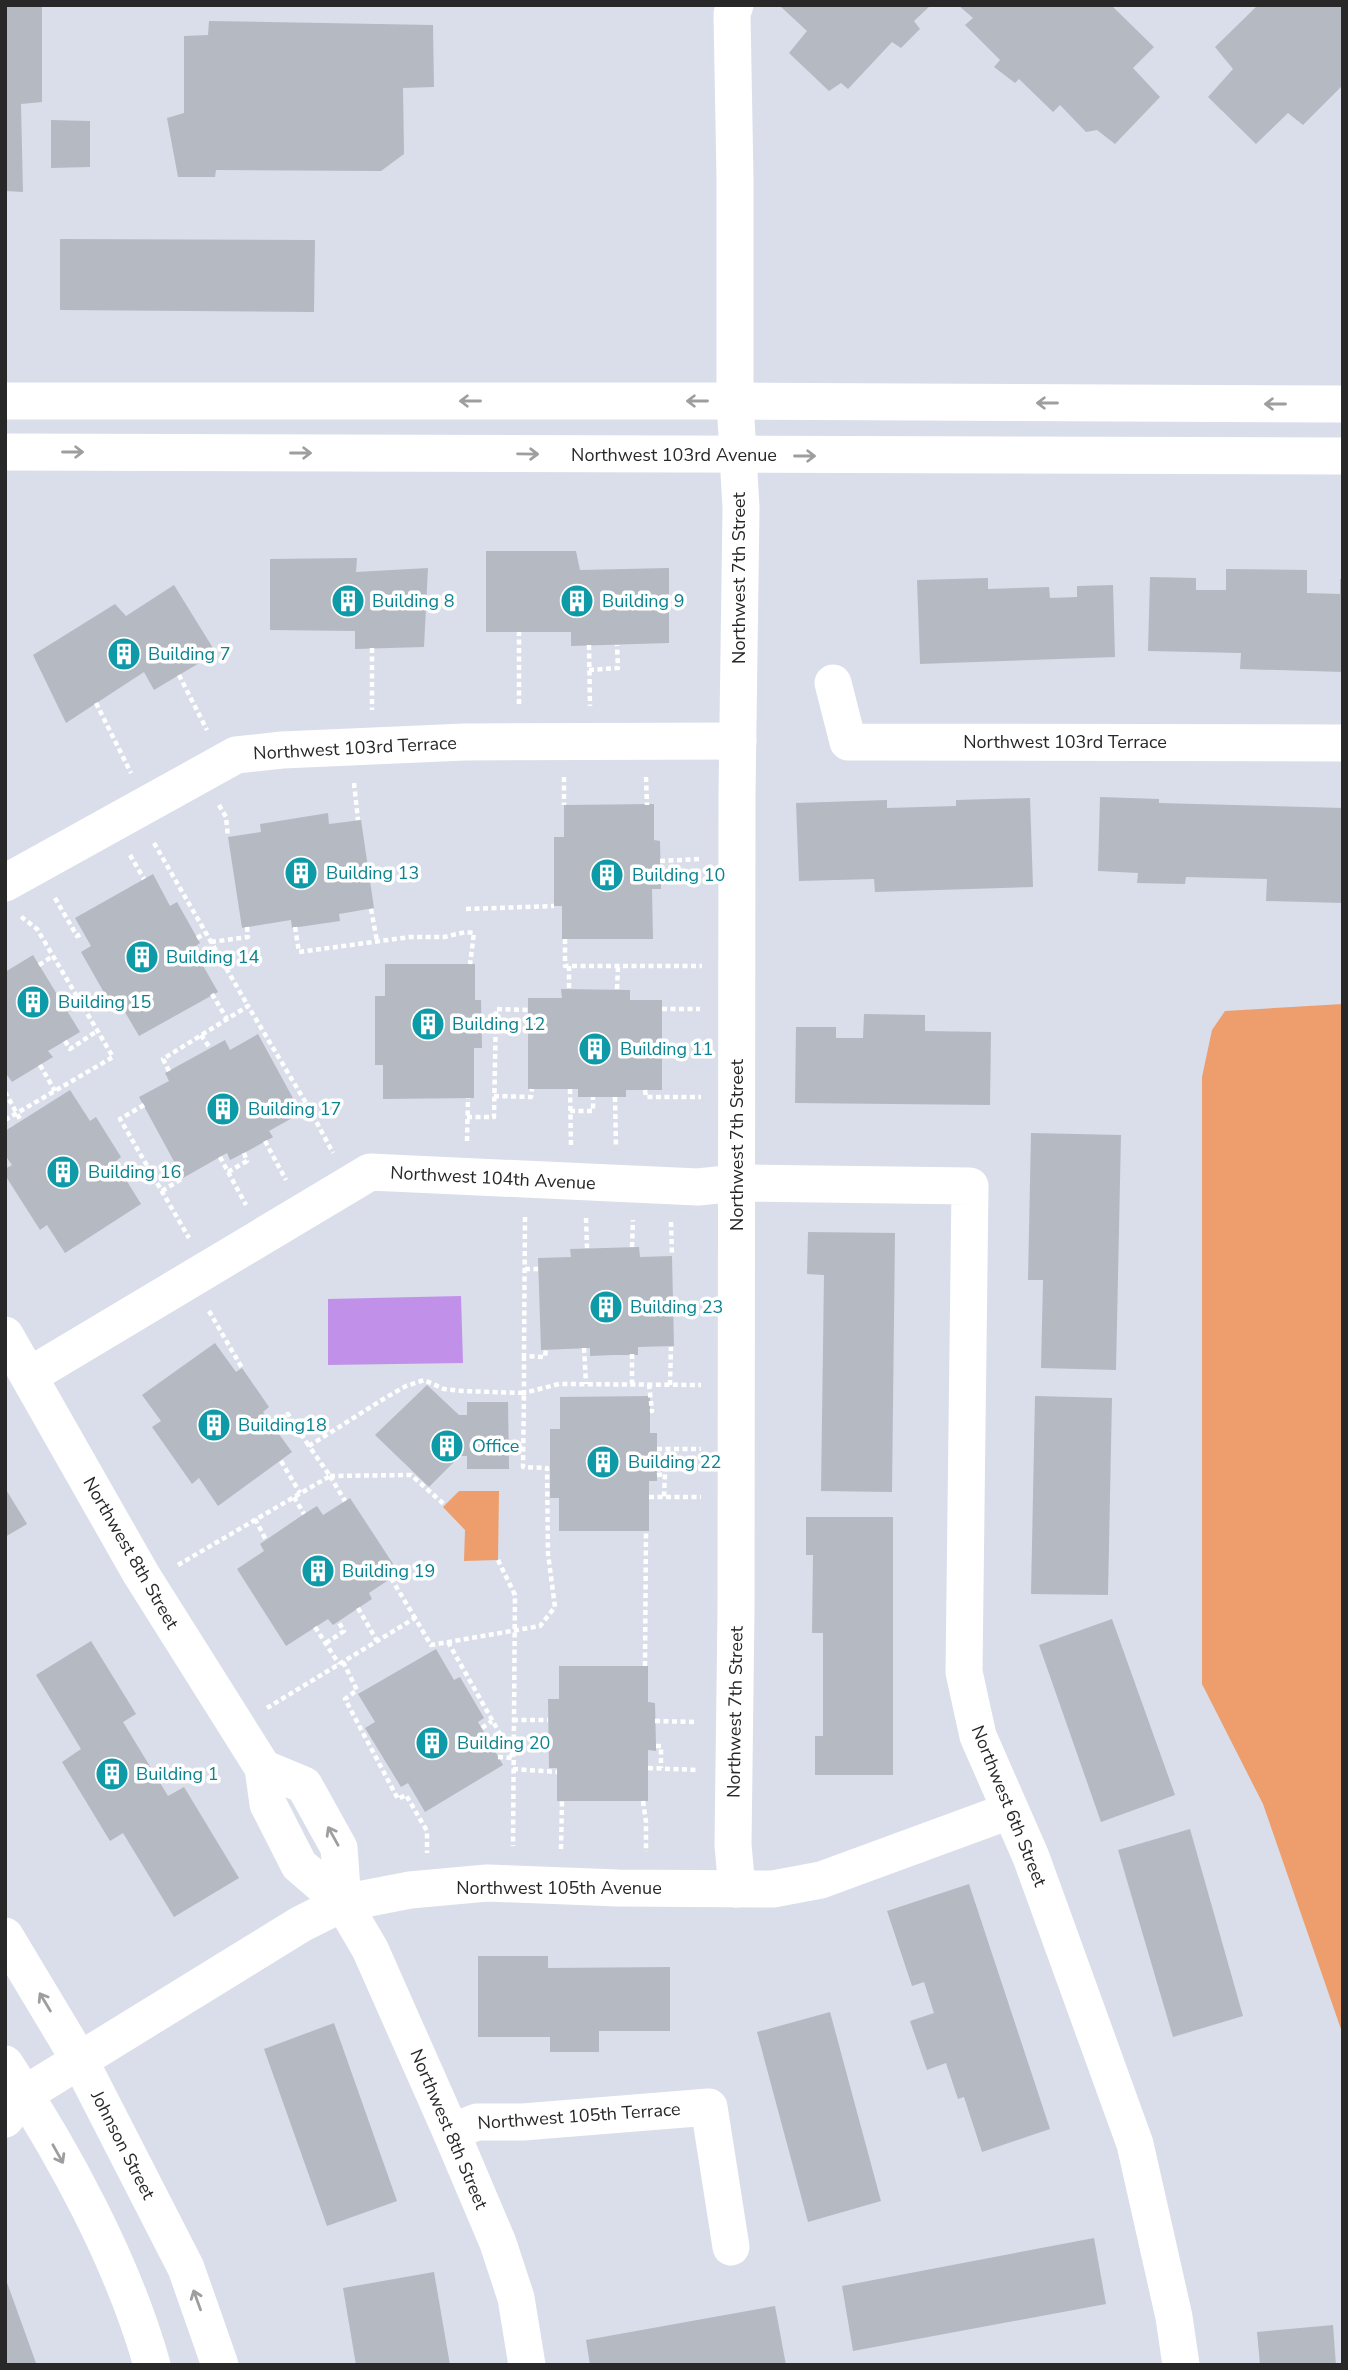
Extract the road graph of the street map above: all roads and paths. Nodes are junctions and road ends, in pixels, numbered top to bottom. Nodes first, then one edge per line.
1 (735, 5) edge
2 (5, 401) edge
3 (735, 401) junction
4 (1343, 404) edge
5 (5, 452) edge
6 (738, 456) junction
7 (1343, 456) edge
8 (519, 632) dead end
9 (589, 645) dead end
10 (617, 645) dead end
11 (372, 649) dead end
12 (589, 670) junction
13 (178, 675) dead end
14 (833, 683) dead end
15 (96, 703) dead end
16 (590, 741) junction
17 (738, 741) junction
18 (519, 742) junction
19 (1343, 743) edge
20 (373, 746) junction
21 (222, 763) junction
22 (141, 808) junction
23 (37, 866) junction
24 (10, 896) edge
25 (554, 906) dead end
26 (371, 909) dead end
27 (466, 909) dead end
28 (193, 911) junction
29 (185, 916) dead end
30 (247, 927) dead end
31 (295, 928) dead end
32 (83, 933) dead end
33 (206, 933) junction
34 (197, 938) dead end
35 (565, 939) dead end
36 (377, 941) junction
37 (211, 942) junction
38 (218, 953) junction
39 (53, 956) junction
40 (202, 963) dead end
41 (470, 964) dead end
42 (39, 965) dead end
43 (737, 966) junction
44 (569, 967) junction
45 (618, 967) junction
46 (569, 989) dead end
47 (617, 989) dead end
48 (212, 994) dead end
49 (248, 1006) junction
50 (528, 1010) dead end
51 (227, 1019) junction
52 (97, 1031) junction
53 (201, 1035) junction
54 (65, 1041) dead end
55 (210, 1048) dead end
56 (40, 1065) dead end
57 (169, 1071) dead end
58 (532, 1089) dead end
59 (570, 1089) dead end
60 (645, 1090) dead end
61 (55, 1091) junction
62 (5, 1092) edge
63 (494, 1096) junction
64 (593, 1097) dead end
65 (615, 1097) dead end
66 (737, 1098) junction
67 (144, 1105) dead end
68 (309, 1108) junction
69 (570, 1111) junction
70 (17, 1113) junction
71 (301, 1113) dead end
72 (467, 1117) dead end
73 (5, 1120) edge
74 (22, 1121) dead end
75 (244, 1153) dead end
76 (220, 1157) dead end
77 (228, 1172) junction
78 (183, 1178) dead end
79 (525, 1179) junction
80 (571, 1181) junction
81 (737, 1183) junction
82 (351, 1184) junction
83 (617, 1184) junction
84 (970, 1186) joint
85 (162, 1191) junction
86 (263, 1236) junction
87 (525, 1269) junction
88 (538, 1269) dead end
89 (198, 1275) junction
90 (5, 1335) edge
91 (671, 1347) dead end
92 (584, 1348) dead end
93 (546, 1349) dead end
94 (632, 1354) dead end
95 (524, 1356) junction
96 (242, 1368) dead end
97 (29, 1376) junction
98 (586, 1384) junction
99 (632, 1384) junction
100 (649, 1384) junction
101 (670, 1385) junction
102 (737, 1385) junction
103 (524, 1392) junction
104 (650, 1410) dead end
105 (272, 1424) dead end
106 (309, 1446) junction
107 (281, 1461) dead end
108 (657, 1475) dead end
109 (330, 1476) junction
110 (300, 1493) junction
111 (294, 1497) junction
112 (649, 1497) dead end
113 (664, 1497) junction
114 (736, 1497) junction
115 (345, 1501) dead end
116 (445, 1505) dead end
117 (304, 1514) dead end
118 (256, 1520) junction
119 (646, 1531) dead end
120 (266, 1540) dead end
121 (498, 1560) dead end
122 (391, 1578) dead end
123 (147, 1583) junction
124 (358, 1608) dead end
125 (415, 1618) junction
126 (338, 1621) dead end
127 (315, 1627) dead end
128 (513, 1630) junction
129 (377, 1641) junction
130 (448, 1642) junction
131 (326, 1643) junction
132 (341, 1663) junction
133 (645, 1666) dead end
134 (513, 1720) junction
135 (548, 1720) dead end
136 (492, 1721) junction
137 (238, 1727) junction
138 (482, 1728) dead end
139 (656, 1746) dead end
140 (498, 1757) dead end
141 (513, 1758) junction
142 (648, 1768) dead end
143 (661, 1768) junction
144 (513, 1769) junction
145 (734, 1771) junction
146 (557, 1772) dead end
147 (562, 1801) dead end
148 (643, 1801) dead end
149 (1009, 1811) junction
150 (513, 1884) junction
151 (559, 1886) junction
152 (646, 1888) junction
153 (427, 1889) junction
154 (737, 1889) junction
155 (343, 1903) junction
156 (5, 1936) edge
157 (80, 2061) junction
158 (5, 2064) edge
159 (12, 2103) edge
160 (451, 2132) junction
161 (731, 2247) dead end
162 (152, 2365) edge
163 (220, 2365) edge
164 (527, 2365) edge
165 (1181, 2365) edge

1 - 3 street, Northwest 7th Street
3 -> 2 street
4 -> 3 street
3 - 6 street, Northwest 7th Street
5 -> 6 street, Northwest 103rd Avenue
6 -> 7 street, Northwest 103rd Avenue
6 - 17 street, Northwest 7th Street
8 - 18 path
9 - 12 path
10 - 12 path
11 - 20 path
12 - 16 path
13 - 21 path
14 - 19 street, Northwest 103rd Terrace
15 - 22 path
16 - 17 street, Northwest 103rd Terrace
16 - 18 street, Northwest 103rd Terrace
17 - 43 street, Northwest 7th Street
18 - 20 street, Northwest 103rd Terrace
20 - 21 street, Northwest 103rd Terrace
21 - 22 street, Northwest 103rd Terrace
22 - 23 street, Northwest 103rd Terrace
22 - 28 path
23 - 24 street, Northwest 103rd Terrace
23 - 32 path
24 - 39 path
25 - 27 path
26 - 36 path
28 - 29 path
28 - 33 path
30 - 37 path
31 - 36 path
33 - 34 path
33 - 37 path
35 - 44 path
36 - 41 path
37 - 38 path
38 - 40 path
38 - 49 path
39 - 42 path
39 - 52 path
43 - 45 path
43 - 66 street, Northwest 7th Street
44 - 45 path
44 - 46 path
45 - 47 path
48 - 51 path
49 - 51 path
49 - 68 path
50 - 63 path
51 - 53 path
52 - 54 path
52 - 61 path
53 - 55 path
53 - 57 path
56 - 61 path
58 - 63 path
59 - 69 path
60 - 66 path
61 - 70 path
62 - 70 path
63 - 72 path
64 - 69 path
65 - 83 path
66 - 81 street, Northwest 7th Street
67 - 85 path
68 - 71 path
68 - 82 path
69 - 80 path
70 - 73 path
70 - 74 path
75 - 77 path
76 - 77 path
77 - 86 path
78 - 85 path
79 - 80 street, Northwest 104th Avenue
79 - 82 street, Northwest 104th Avenue
79 - 87 path
80 - 83 street, Northwest 104th Avenue
81 - 83 street, Northwest 104th Avenue
81 - 84 street, Northwest 104th Avenue
81 - 102 street, Northwest 7th Street
82 - 86 street, Northwest 104th Avenue
84 - 149 street, Northwest 6th Street
85 - 89 path
86 - 89 street, Northwest 104th Avenue
87 - 88 path
87 - 95 path
89 - 96 path
89 - 97 street, Northwest 104th Avenue
90 - 97 street, Northwest 8th Street
91 - 101 path
92 - 98 path
93 - 95 path
94 - 99 path
95 - 103 path
97 - 123 street, Northwest 8th Street
98 - 99 path
98 - 103 path
99 - 100 path
100 - 101 path
100 - 104 path
101 - 102 path
102 - 114 street, Northwest 7th Street
103 - 106 path
103 - 128 path
105 - 106 path
106 - 109 path
107 - 110 path
108 - 113 path
109 - 110 path
109 - 115 path
109 - 116 path
110 - 111 path
111 - 117 path
111 - 118 path
112 - 113 path
113 - 114 path
114 - 145 street, Northwest 7th Street
118 - 120 path
118 - 123 path
119 - 133 path
121 - 128 path
122 - 125 path
123 - 137 street, Northwest 8th Street
124 - 129 path
125 - 129 path
125 - 130 path
126 - 131 path
127 - 131 path
128 - 130 path
128 - 134 path
129 - 132 path
130 - 136 path
131 - 132 path
132 - 137 path
132 - 153 path
134 - 135 path
134 - 141 path
136 - 138 path
136 - 141 path
137 - 155 street, Northwest 8th Street
139 - 143 path
140 - 141 path
141 - 144 path
142 - 143 path
143 - 145 path
144 - 146 path
144 - 150 path
145 - 154 street, Northwest 7th Street
147 - 151 path
148 - 152 path
149 - 154 street, Northwest 105th Avenue
149 - 165 street, Northwest 6th Street
150 - 151 street, Northwest 105th Avenue
150 - 153 street, Northwest 105th Avenue
151 - 152 street, Northwest 105th Avenue
152 - 154 street, Northwest 105th Avenue
153 - 155 street, Northwest 105th Avenue
155 - 157 street, Northwest 105th Avenue
155 - 160 street, Northwest 8th Street
157 -> 156 street, Johnson Street
157 - 159 street, Northwest 105th Avenue
163 -> 157 street, Johnson Street
158 - 159 street
159 -> 162 street
160 - 161 street, Northwest 105th Terrace
160 - 164 street, Northwest 8th Street

